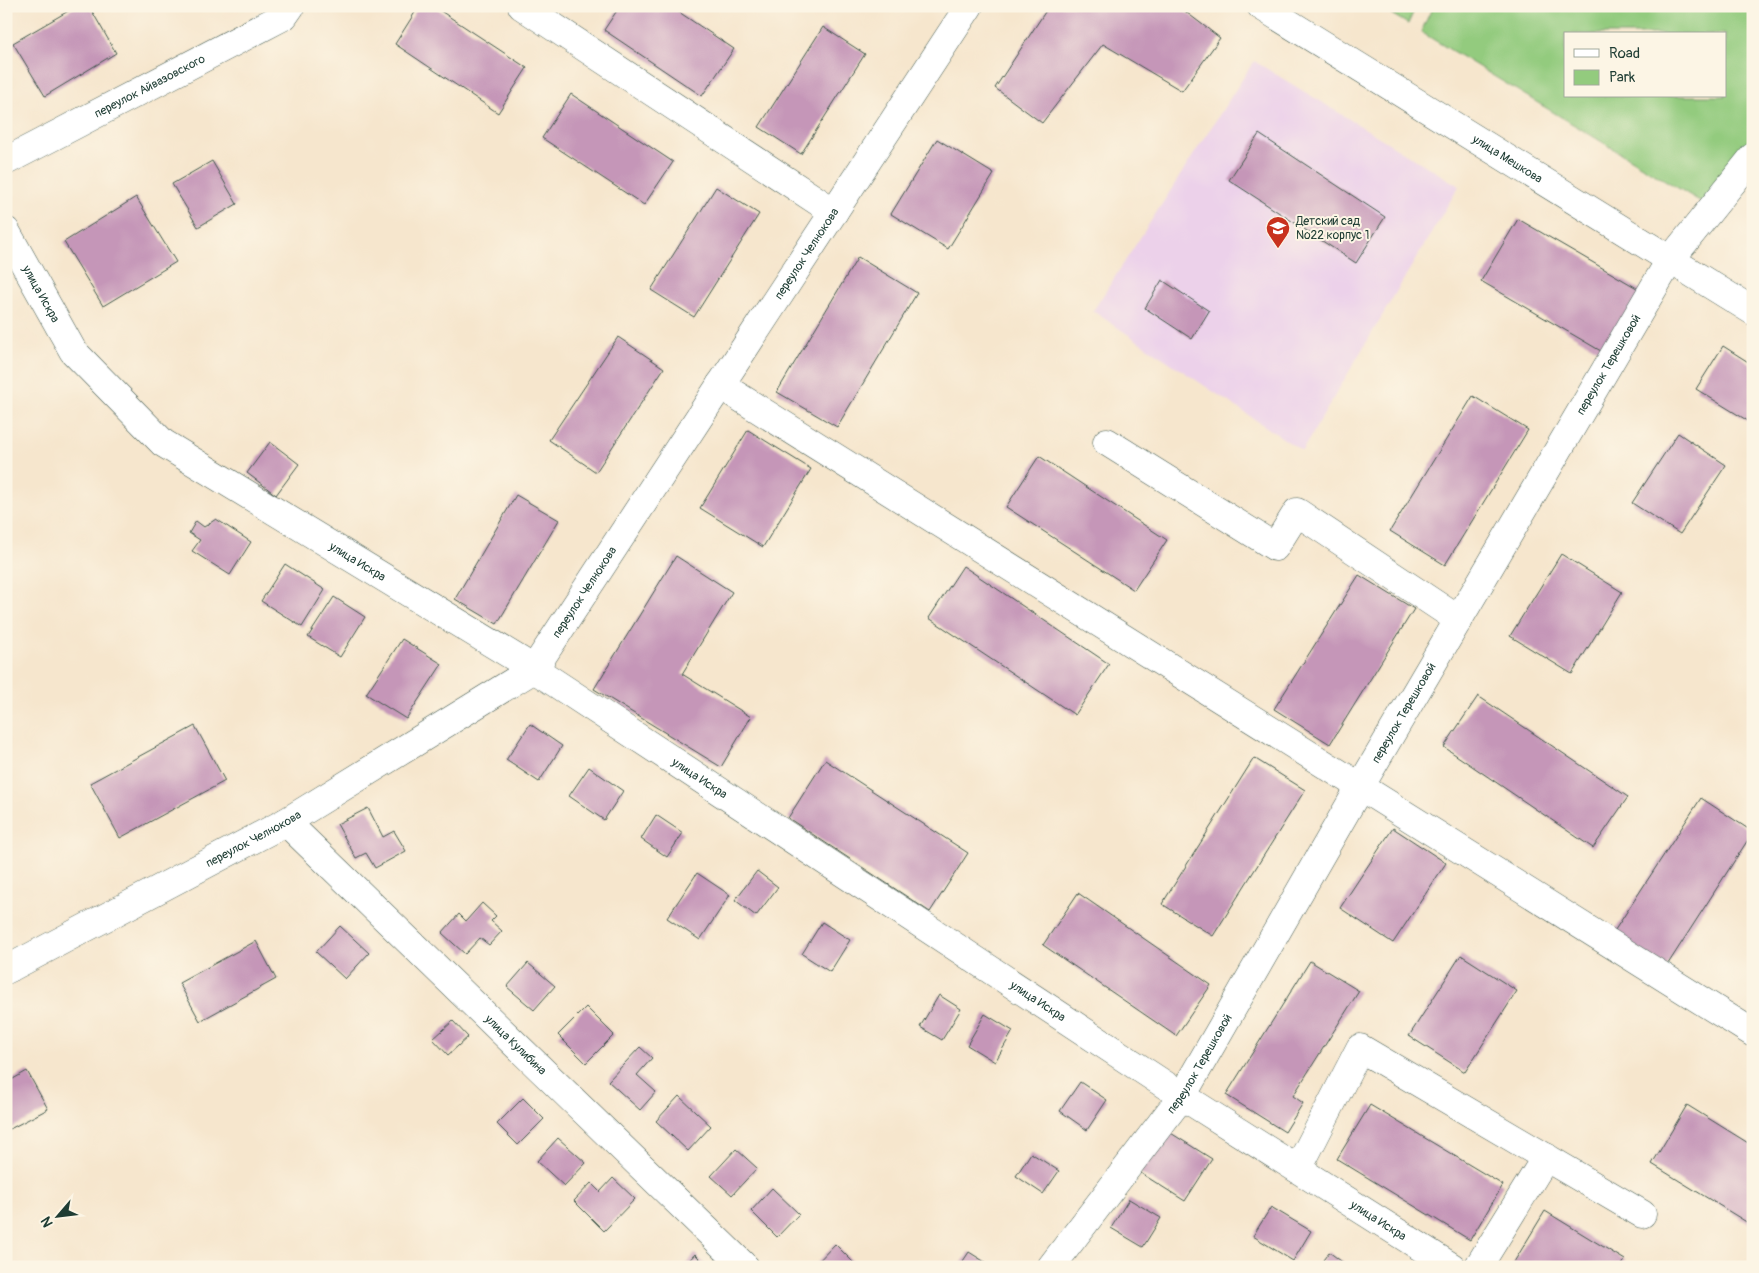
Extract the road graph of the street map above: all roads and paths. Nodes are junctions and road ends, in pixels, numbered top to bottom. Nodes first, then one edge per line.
1 (291, 6) edge
2 (522, 6) edge
3 (969, 6) edge
4 (1261, 6) edge
5 (1753, 157) edge
6 (6, 161) edge
7 (834, 212) junction
8 (6, 231) edge
9 (1670, 260) junction
10 (1753, 312) edge
11 (720, 385) junction
12 (1107, 442) dead end
13 (1459, 620) junction
14 (534, 669) junction
15 (1360, 786) junction
16 (286, 822) junction
17 (6, 970) edge
18 (1753, 1034) edge
19 (1182, 1096) junction
20 (1546, 1157) junction
21 (1298, 1169) junction
22 (1642, 1214) dead end
23 (745, 1267) edge
24 (1051, 1267) edge
25 (1452, 1267) edge
26 (1478, 1267) edge

1 - 6 street, переулок Айвазовского
2 - 7 street
3 - 7 street, переулок Челнокова
4 - 9 street, улица Мешкова
5 - 9 street, переулок Терешковой
7 - 11 street, переулок Челнокова
8 - 14 street, улица Искра
9 - 10 street, улица Мешкова
9 - 13 street, переулок Терешковой
11 - 14 street, переулок Челнокова
11 - 15 street
12 - 13 street
13 - 15 street, переулок Терешковой
14 - 16 street, переулок Челнокова
14 - 19 street, улица Искра
15 - 18 street
15 - 19 street, переулок Терешковой
16 - 17 street, переулок Челнокова
16 - 23 street, улица Кулибина
19 - 21 street, улица Искра
19 - 24 street, переулок Терешковой
20 - 21 street
20 - 22 street
20 - 26 street
21 - 25 street, улица Искра

